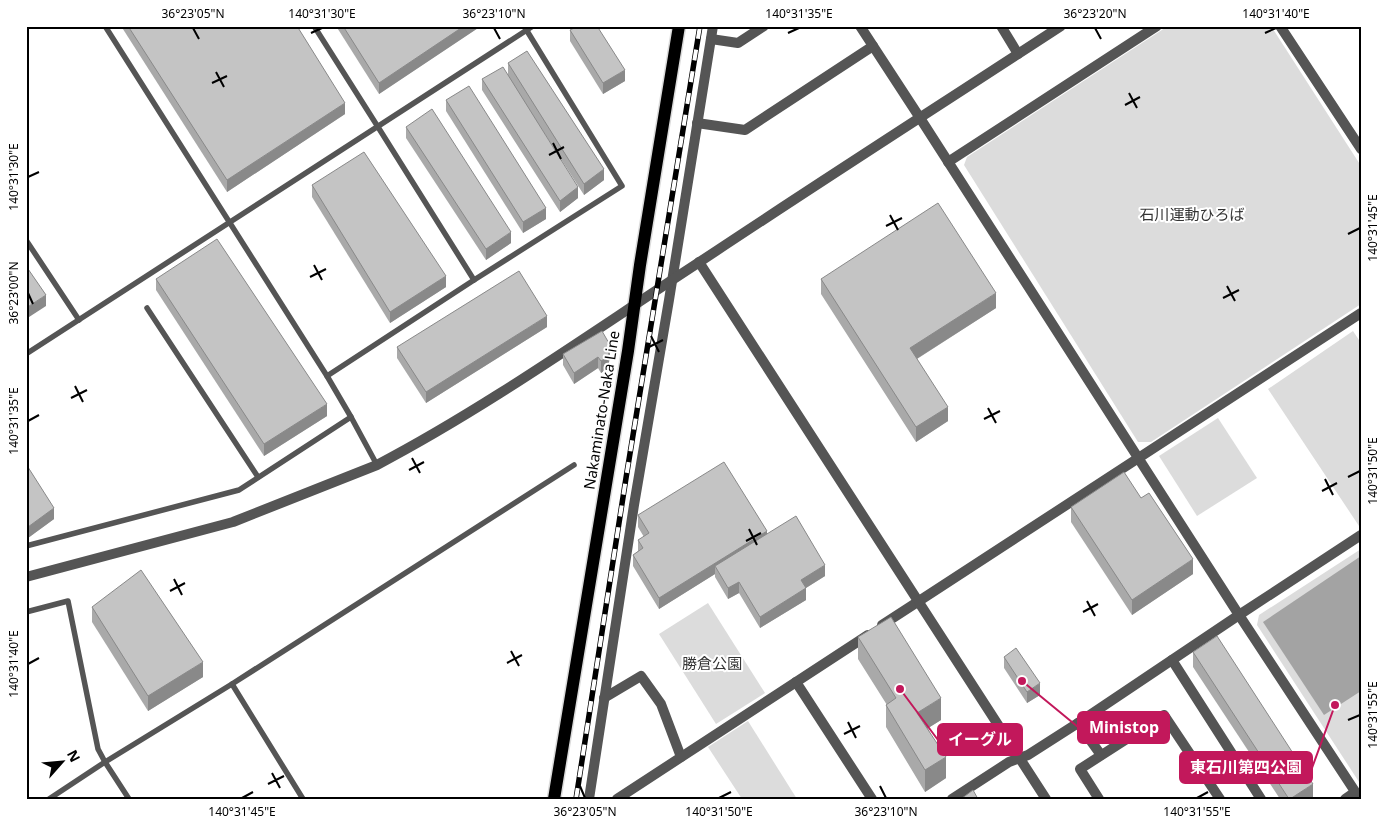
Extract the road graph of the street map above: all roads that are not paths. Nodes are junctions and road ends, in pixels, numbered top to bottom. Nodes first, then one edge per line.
1 (105, 26) edge
2 (314, 26) edge
3 (533, 26) edge
4 (679, 26) edge
5 (713, 26) edge
6 (764, 26) edge
7 (860, 26) edge
8 (1001, 26) edge
9 (1060, 26) edge
10 (1157, 26) edge
11 (1280, 26) edge
12 (526, 28) edge
13 (711, 39) junction
14 (873, 46) junction
15 (1018, 54) junction
16 (920, 118) junction
17 (697, 123) junction
18 (378, 127) junction
19 (1361, 149) edge
20 (948, 162) junction
21 (230, 223) junction
22 (26, 240) edge
23 (699, 262) junction
24 (474, 280) junction
25 (672, 280) junction
26 (634, 305) junction
27 (147, 308) dead end
28 (1361, 313) edge
29 (79, 320) junction
30 (26, 354) edge
31 (327, 376) junction
32 (351, 417) junction
33 (1139, 458) junction
34 (377, 465) junction
35 (574, 465) dead end
36 (258, 477) junction
37 (1361, 535) edge
38 (26, 546) edge
39 (26, 577) edge
40 (919, 601) junction
41 (26, 612) edge
42 (1239, 614) junction
43 (1172, 660) junction
44 (796, 682) junction
45 (232, 684) junction
46 (604, 698) junction
47 (1078, 723) junction
48 (1101, 755) junction
49 (681, 757) junction
50 (1021, 759) junction
51 (105, 762) junction
52 (632, 795) edge
53 (1358, 795) edge
54 (49, 799) edge
55 (129, 799) edge
56 (303, 799) edge
57 (554, 799) edge
58 (589, 799) edge
59 (617, 799) edge
60 (872, 799) edge
61 (952, 799) edge
62 (1046, 799) edge
63 (1099, 799) edge
64 (1220, 799) edge
65 (1261, 799) edge
66 (1345, 799) edge

1 - 21 lane
2 - 18 lane
3 - 12 lane
4 - 26 main road, Nakaminato-Naka Line
5 - 13 street
6 - 13 street
7 - 14 street
8 - 15 street
9 - 15 street
10 - 20 street
11 - 19 street
12 - 18 lane
12 - 24 lane
13 - 17 street
14 - 16 street
14 - 17 street
15 - 16 street
16 - 20 street
16 - 23 street
17 - 25 street
18 - 21 lane
18 - 24 lane
20 - 33 street
21 - 29 lane
21 - 31 lane
22 - 29 lane
23 - 25 street
23 - 40 street
24 - 31 lane
25 - 26 street
25 - 46 street
26 - 34 street
26 - 57 main road, Nakaminato-Naka Line
27 - 36 lane
28 - 33 street
29 - 30 lane
31 - 32 lane
32 - 34 lane
32 - 36 lane
33 - 40 street
33 - 42 street
34 - 39 street
35 - 45 lane
36 - 38 lane
37 - 42 street
40 - 44 street
40 - 50 street
41 - 51 lane
42 - 43 street
42 - 53 street
43 - 47 street
43 - 65 street
44 - 49 street
44 - 60 street
45 - 51 lane
45 - 56 lane
46 - 49 street
46 - 58 street
47 - 48 street
47 - 50 street
48 - 63 street
48 - 64 street
49 - 52 street
50 - 61 street
50 - 62 street
51 - 54 lane
51 - 55 lane
52 - 59 street
53 - 66 street

